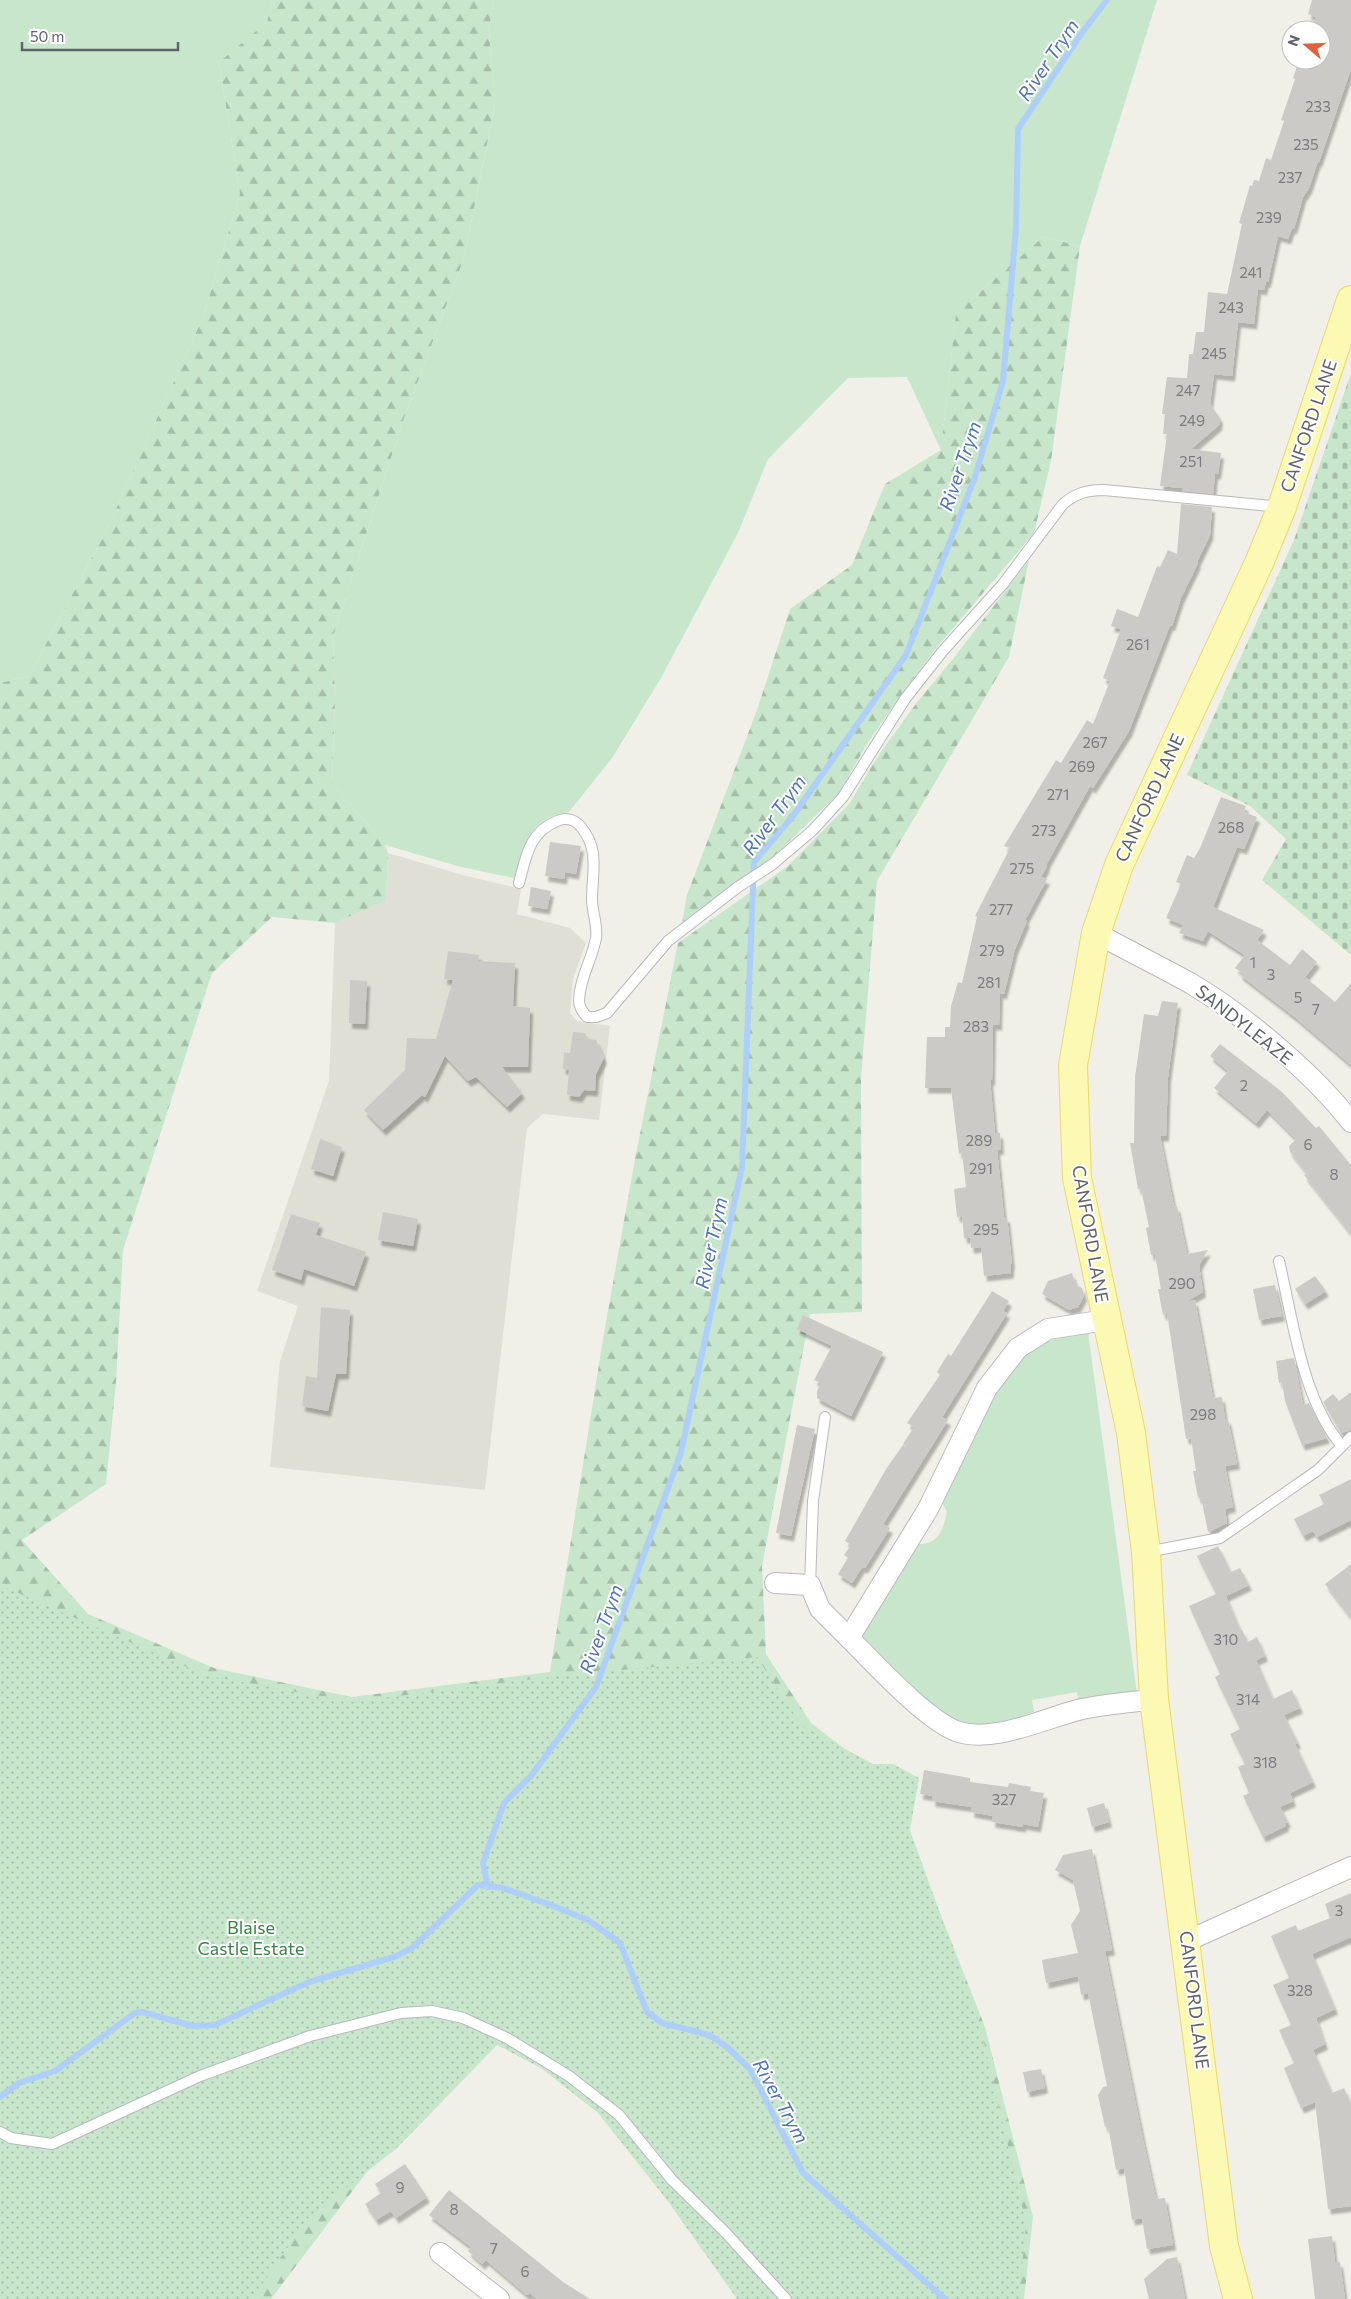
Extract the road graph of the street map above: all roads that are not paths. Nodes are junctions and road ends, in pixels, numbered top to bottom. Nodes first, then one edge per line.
1 (1351, 300) edge
2 (1282, 507) junction
3 (519, 883) dead end
4 (1096, 933) junction
5 (1351, 1122) edge
6 (1279, 1261) dead end
7 (1106, 1320) junction
8 (825, 1417) dead end
9 (1351, 1437) edge
10 (1342, 1446) junction
11 (1146, 1552) junction
12 (775, 1583) dead end
13 (810, 1585) junction
14 (849, 1638) junction
15 (1154, 1699) junction
16 (1351, 1867) edge
17 (1187, 1941) junction
18 (0, 2132) edge
19 (440, 2253) dead end
20 (499, 2299) edge
21 (786, 2299) edge
22 (1238, 2299) edge

1 - 2 main road, CANFORD LANE
2 - 3 lane
2 - 4 main road, CANFORD LANE
4 - 5 street, SANDYLEAZE
4 - 7 main road, CANFORD LANE
6 - 10 lane
7 - 11 main road, CANFORD LANE
7 - 14 street, CANFORD LANE
8 - 13 lane
9 - 10 lane
10 - 11 lane
11 - 15 main road, CANFORD LANE
12 - 13 street
13 - 14 street
14 - 15 street
15 - 17 main road, CANFORD LANE
16 - 17 street
17 - 22 main road, CANFORD LANE
18 - 21 lane
19 - 20 street

